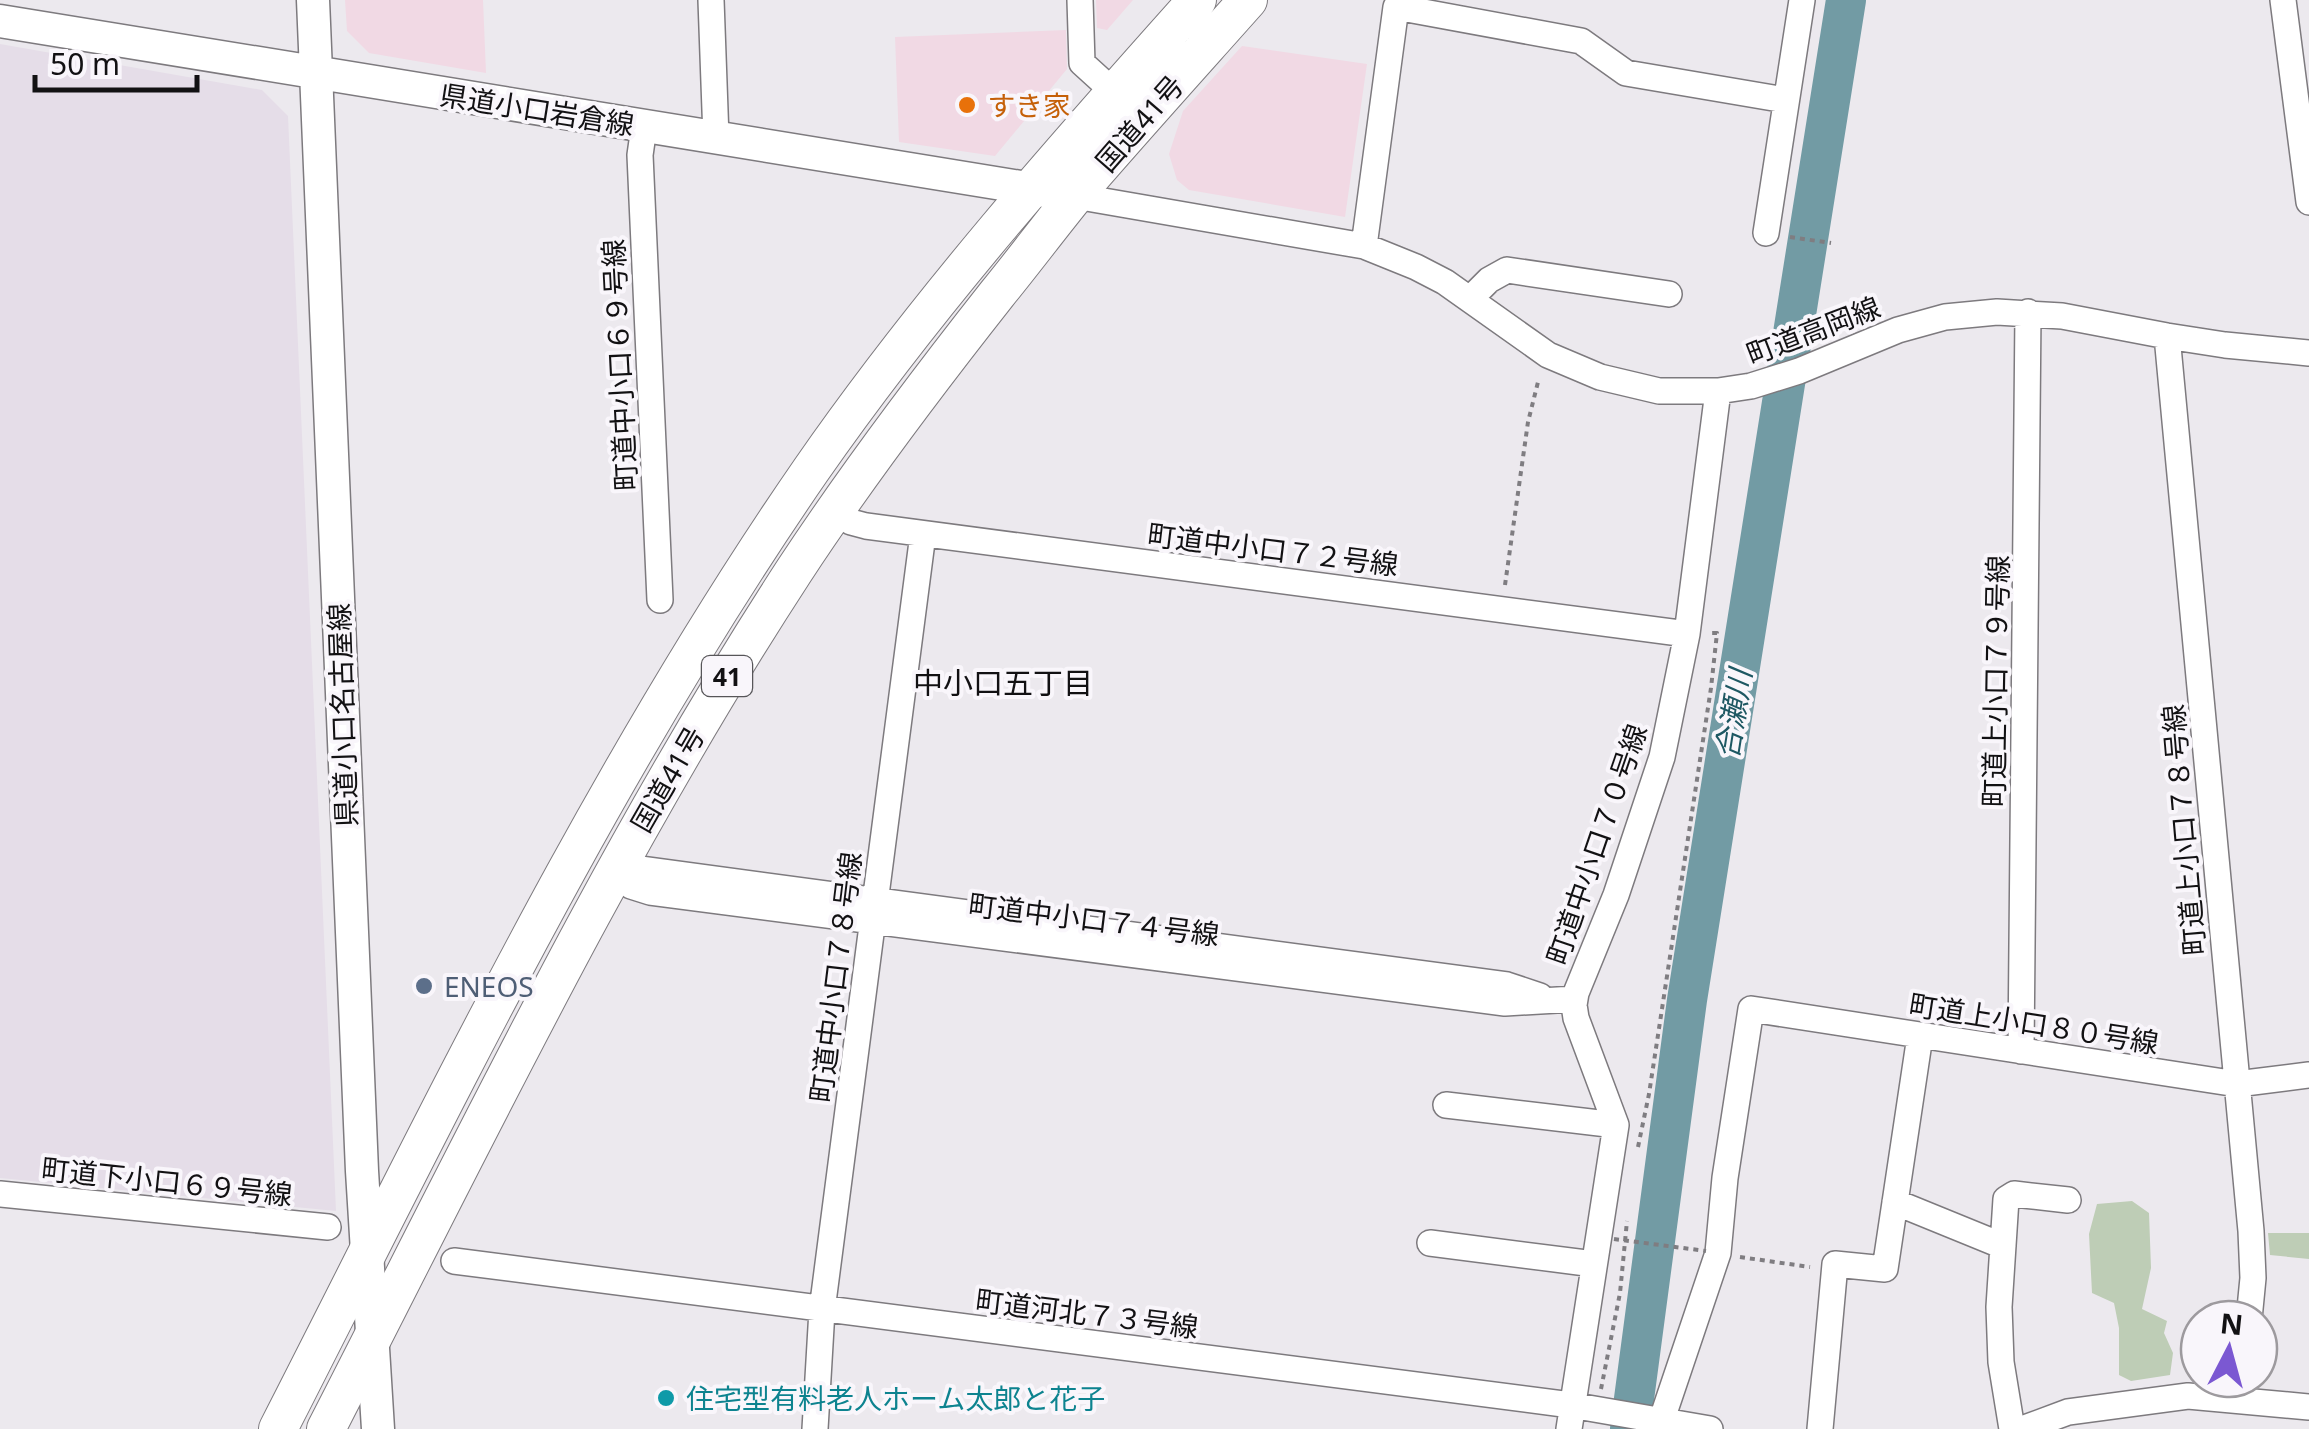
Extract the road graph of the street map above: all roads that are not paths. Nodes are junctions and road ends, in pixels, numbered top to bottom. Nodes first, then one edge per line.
1 (312, 0) edge
2 (711, 0) edge
3 (1080, 0) edge
4 (1198, 0) edge
5 (1248, 0) edge
6 (1802, 0) edge
7 (2283, 0) edge
8 (0, 22) edge
9 (315, 73) junction
10 (1115, 92) junction
11 (1785, 100) junction
12 (644, 126) junction
13 (716, 138) junction
14 (1033, 190) junction
15 (1075, 196) junction
16 (2309, 202) edge
17 (1766, 233) road end
18 (1364, 246) junction
19 (1669, 294) dead end
20 (1470, 299) junction
21 (2028, 312) junction
22 (2167, 336) junction
23 (2309, 353) edge
24 (1718, 391) junction
25 (851, 522) dead end
26 (923, 534) junction
27 (660, 600) dead end
28 (1687, 634) junction
29 (635, 878) dead end
30 (874, 912) junction
31 (1562, 1000) junction
32 (1920, 1036) junction
33 (2021, 1051) junction
34 (2309, 1075) edge
35 (2237, 1084) junction
36 (1446, 1104) dead end
37 (1616, 1124) junction
38 (0, 1194) edge
39 (2068, 1200) dead end
40 (1895, 1202) junction
41 (328, 1227) dead end
42 (1430, 1243) dead end
43 (2003, 1246) junction
44 (368, 1255) junction
45 (454, 1261) dead end
46 (1594, 1264) junction
47 (2250, 1299) edge
48 (822, 1310) junction
49 (373, 1336) junction
50 (2179, 1397) edge
51 (2279, 1398) edge
52 (2309, 1406) edge
53 (1570, 1417) edge
54 (1659, 1422) edge
55 (278, 1429) edge
56 (326, 1429) edge
57 (378, 1429) edge
58 (815, 1429) edge
59 (1710, 1429) edge
60 (1820, 1429) edge
61 (2012, 1429) edge
62 (2022, 1429) edge

1 - 9 main road, 県道小口名古屋線
2 - 13 street
3 - 10 street
4 - 10 highway, 国道41号 / 41
5 - 15 highway, 国道41号 / 41
6 - 11 street
7 - 16 street
8 - 9 main road, 県道小口岩倉線
9 - 12 main road, 県道小口岩倉線
9 - 44 main road, 県道小口名古屋線
10 - 14 highway, 国道41号 / 41
11 - 17 street
11 - 18 street
12 - 13 main road, 県道小口岩倉線
12 - 27 street, 町道中小口６９号線
13 - 14 main road, 県道小口岩倉線
14 - 15 main road, 県道小口岩倉線
14 - 44 highway, 国道41号 / 41
15 - 18 street, 町道高岡線
15 - 49 highway, 国道41号 / 41
18 - 20 street, 町道高岡線
19 - 20 street
20 - 24 street, 町道高岡線
21 - 22 street, 町道高岡線
21 - 24 street, 町道高岡線
21 - 33 street, 町道上小口７９号線
22 - 23 street, 町道高岡線
22 - 35 street, 町道上小口７８号線
24 - 28 street, 町道中小口７０号線
25 - 26 street, 町道中小口７２号線
26 - 28 street, 町道中小口７２号線
26 - 30 street, 町道中小口７８号線
28 - 31 street, 町道中小口７０号線
29 - 30 street, 町道中小口７４号線
30 - 31 street, 町道中小口７４号線
30 - 48 street, 町道中小口７８号線
31 - 37 street, 町道中小口７０号線
32 - 33 street, 町道上小口８０号線
32 - 40 street
32 - 54 street, 町道上小口８０号線
33 - 35 street, 町道上小口８０号線
34 - 35 street, 町道上小口８０号線
35 - 47 street, 町道上小口７８号線
36 - 37 street
37 - 46 street, 町道中小口７０号線
38 - 41 street, 町道下小口６９号線
39 - 43 street
40 - 43 street
40 - 60 street
42 - 46 street
43 - 61 street
44 - 49 main road, 県道小口名古屋線
44 - 55 highway, 国道41号 / 41
45 - 48 street, 町道河北７３号線
46 - 53 street, 町道中小口７０号線
48 - 53 street, 町道河北７３号線
48 - 58 street, 町道中小口７８号線
49 - 56 highway, 国道41号 / 41
49 - 57 main road, 県道小口名古屋線
50 - 62 street
51 - 52 street
53 - 54 street, 町道河北７３号線
54 - 59 street, 町道河北７３号線

